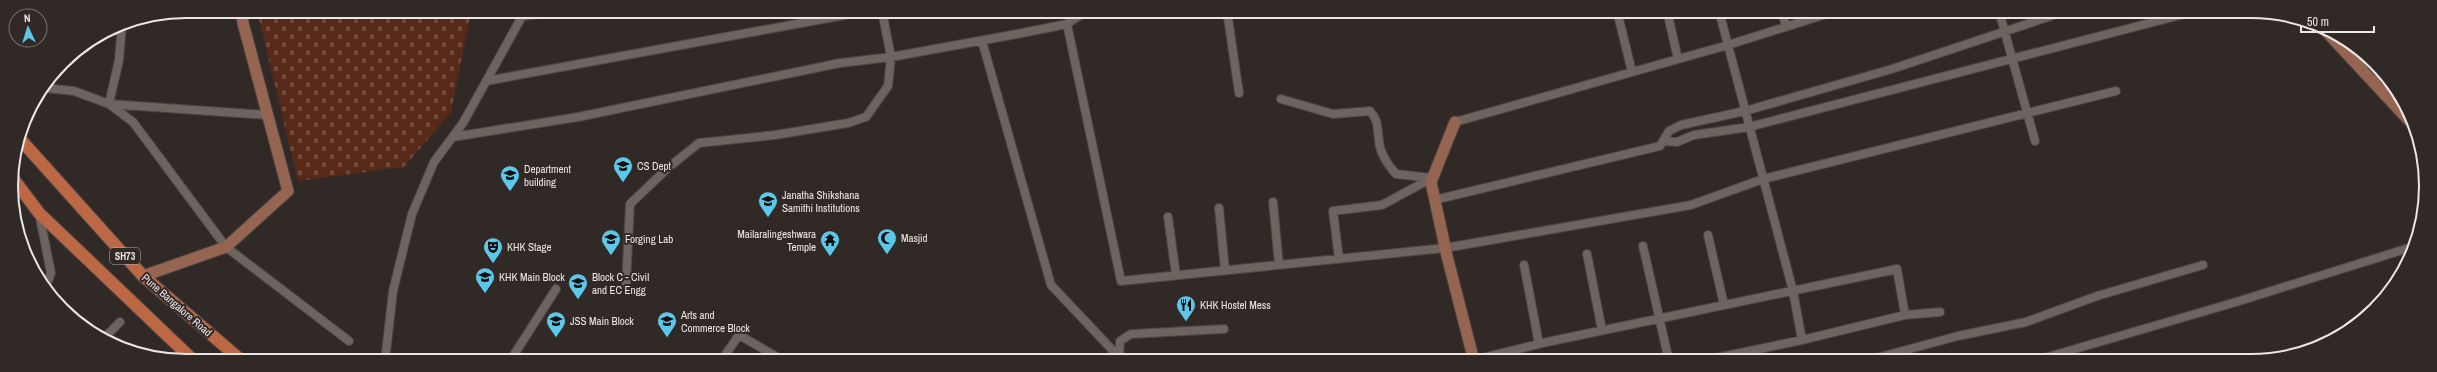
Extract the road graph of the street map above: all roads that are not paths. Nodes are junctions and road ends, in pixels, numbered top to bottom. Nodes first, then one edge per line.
1 (243, 18) edge
2 (522, 18) edge
3 (829, 18) edge
4 (883, 18) edge
5 (1076, 18) edge
6 (1228, 18) edge
7 (1619, 18) edge
8 (1669, 18) edge
9 (1721, 18) edge
10 (1784, 18) edge
11 (1815, 18) edge
12 (2002, 18) edge
13 (2045, 18) edge
14 (2169, 18) edge
15 (1067, 24) junction
16 (1786, 27) junction
17 (121, 31) edge
18 (2005, 31) junction
19 (982, 41) junction
20 (2336, 42) edge
21 (1728, 45) junction
22 (891, 57) junction
23 (1678, 59) junction
24 (2012, 59) junction
25 (1632, 72) junction
26 (2379, 78) edge
27 (486, 81) junction
28 (2374, 81) junction
29 (50, 88) edge
30 (2116, 91) dead end
31 (1239, 93) dead end
32 (1281, 98) dead end
33 (109, 104) junction
34 (1745, 111) junction
35 (2028, 113) junction
36 (2402, 113) edge
37 (268, 115) junction
38 (1455, 122) joint
39 (1749, 126) junction
40 (453, 137) junction
41 (1664, 141) junction
42 (2035, 141) dead end
43 (24, 144) edge
44 (1432, 178) junction
45 (1763, 179) junction
46 (18, 185) edge
47 (1434, 200) junction
48 (1273, 202) dead end
49 (1219, 208) dead end
50 (40, 213) junction
51 (1168, 217) dead end
52 (1708, 235) dead end
53 (1643, 246) dead end
54 (226, 247) junction
55 (1445, 248) junction
56 (2407, 249) edge
57 (1587, 254) dead end
58 (1339, 259) junction
59 (1279, 265) junction
60 (1524, 265) dead end
61 (2203, 265) dead end
62 (1225, 270) junction
63 (1176, 275) junction
64 (143, 276) junction
65 (48, 281) edge
66 (626, 284) dead end
67 (556, 289) dead end
68 (1793, 291) junction
69 (1724, 305) junction
70 (1940, 312) dead end
71 (1906, 315) junction
72 (1660, 318) junction
73 (120, 322) dead end
74 (1224, 329) dead end
75 (1602, 330) junction
76 (107, 334) edge
77 (1802, 340) junction
78 (349, 341) dead end
79 (1539, 344) junction
80 (187, 354) edge
81 (234, 354) edge
82 (386, 354) edge
83 (514, 354) edge
84 (726, 354) edge
85 (772, 354) edge
86 (1114, 354) edge
87 (1119, 354) edge
88 (1472, 354) edge
89 (1498, 354) edge
90 (1668, 354) edge
91 (1735, 354) edge
92 (1891, 354) edge
93 (2058, 354) edge

1 - 37 street
2 - 27 street
3 - 27 street
4 - 22 street
5 - 15 street
6 - 31 street
7 - 25 street
8 - 23 street
9 - 21 street
10 - 16 street
11 - 16 street
12 - 18 street
13 - 18 street
14 - 24 street
15 - 19 street
15 - 63 street
16 - 21 street
17 - 33 street
18 - 24 street
18 - 34 street
19 - 22 street
19 - 86 street
20 - 28 street
21 - 23 street
21 - 34 street
22 - 40 street
22 - 66 street
23 - 25 street
24 - 35 street
24 - 39 street
25 - 38 street
26 - 28 street
27 - 40 street
28 - 36 street
29 - 33 street
30 - 35 street
32 - 44 street
33 - 37 street
33 - 54 street
34 - 39 street
34 - 41 street
35 - 42 street
35 - 45 street
37 - 54 street
38 - 44 street
39 - 41 street
39 - 45 street
40 - 82 street
41 - 47 street
43 - 64 main road, Pune Bangalore Road / SH73
44 - 47 street
44 - 58 street
45 - 55 street
45 - 68 street
46 - 50 main road, SH73
47 - 55 street
48 - 59 street
49 - 62 street
50 - 65 street
50 - 80 main road, SH73
51 - 63 street
52 - 69 street
53 - 72 street
54 - 64 street
54 - 78 street
55 - 58 street
55 - 88 street
56 - 93 street
57 - 75 street
58 - 59 street
59 - 62 street
60 - 79 street
61 - 92 street
62 - 63 street
64 - 81 main road, Pune Bangalore Road / SH73
67 - 83 street
68 - 69 street
68 - 71 street
68 - 77 street
69 - 72 street
70 - 71 street
71 - 77 street
72 - 75 street
72 - 90 street
73 - 76 street
74 - 87 street
75 - 79 street
77 - 91 street
79 - 89 street
84 - 85 street

